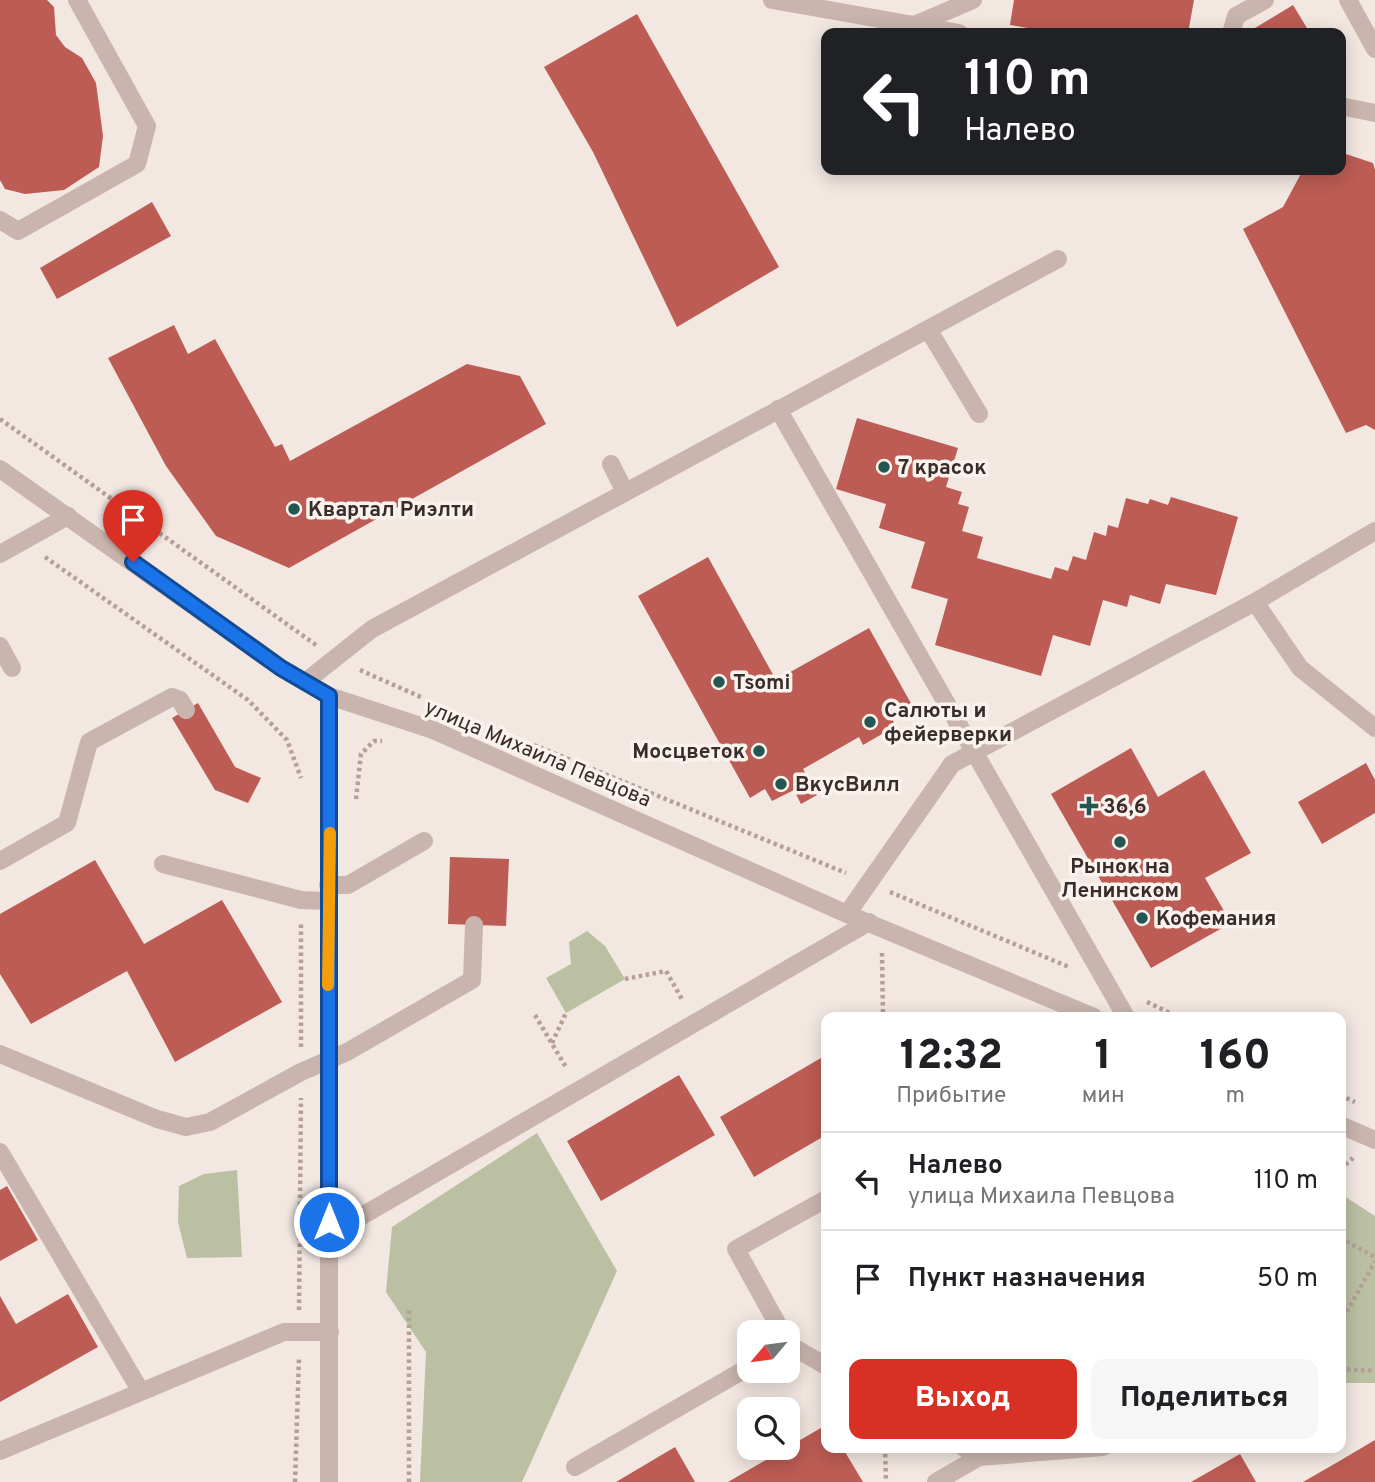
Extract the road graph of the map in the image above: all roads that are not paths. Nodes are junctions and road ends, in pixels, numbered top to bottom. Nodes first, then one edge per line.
1 (76, 0) edge
2 (772, 0) edge
3 (973, 0) edge
4 (1265, 0) edge
5 (1348, 0) edge
6 (912, 26) junction
7 (925, 28) edge
8 (1232, 28) edge
9 (1375, 49) edge
10 (1346, 107) edge
11 (1375, 113) edge
12 (0, 220) edge
13 (1058, 259) dead end
14 (928, 329) junction
15 (778, 410) junction
16 (979, 414) dead end
17 (611, 464) dead end
18 (0, 469) edge
19 (625, 492) junction
20 (68, 516) junction
21 (1375, 531) edge
22 (0, 554) edge
23 (1255, 602) junction
24 (0, 646) edge
25 (12, 668) dead end
26 (305, 682) junction
27 (329, 696) junction
28 (186, 710) dead end
29 (1375, 728) edge
30 (973, 752) junction
31 (424, 841) dead end
32 (0, 861) edge
33 (163, 864) dead end
34 (327, 893) junction
35 (847, 914) junction
36 (869, 922) junction
37 (474, 925) dead end
38 (1082, 1012) edge
39 (1123, 1012) edge
40 (0, 1054) edge
41 (328, 1060) junction
42 (1346, 1128) edge
43 (1375, 1140) edge
44 (0, 1152) edge
45 (821, 1202) edge
46 (329, 1235) junction
47 (775, 1320) edge
48 (330, 1332) junction
49 (800, 1350) edge
50 (821, 1363) edge
51 (737, 1374) edge
52 (140, 1390) junction
53 (0, 1451) edge
54 (980, 1453) edge
55 (575, 1467) dead end
56 (329, 1482) edge
57 (936, 1482) edge

1 - 12 street
2 - 6 street
3 - 6 street
4 - 8 street
5 - 9 street
6 - 7 street
10 - 11 street
13 - 14 street
14 - 15 street
14 - 16 street
15 - 19 street
15 - 30 street
17 - 19 street
18 - 20 street, улица Михаила Певцова
19 - 26 street
20 - 22 street
20 - 26 street, улица Михаила Певцова
21 - 23 street
23 - 29 street
23 - 30 street
24 - 25 street
26 - 27 street, улица Михаила Певцова
27 - 34 street
27 - 35 street, улица Михаила Певцова
28 - 32 street
30 - 35 street
30 - 39 street
31 - 34 street
33 - 34 street
34 - 41 street
35 - 36 street, улица Михаила Певцова
36 - 38 street, улица Михаила Певцова
36 - 46 street
37 - 41 street
40 - 41 street
41 - 46 street
42 - 43 street
44 - 52 street
45 - 47 street
46 - 48 street
48 - 52 street
48 - 56 street
49 - 50 street
51 - 55 street
52 - 53 street
54 - 57 street

